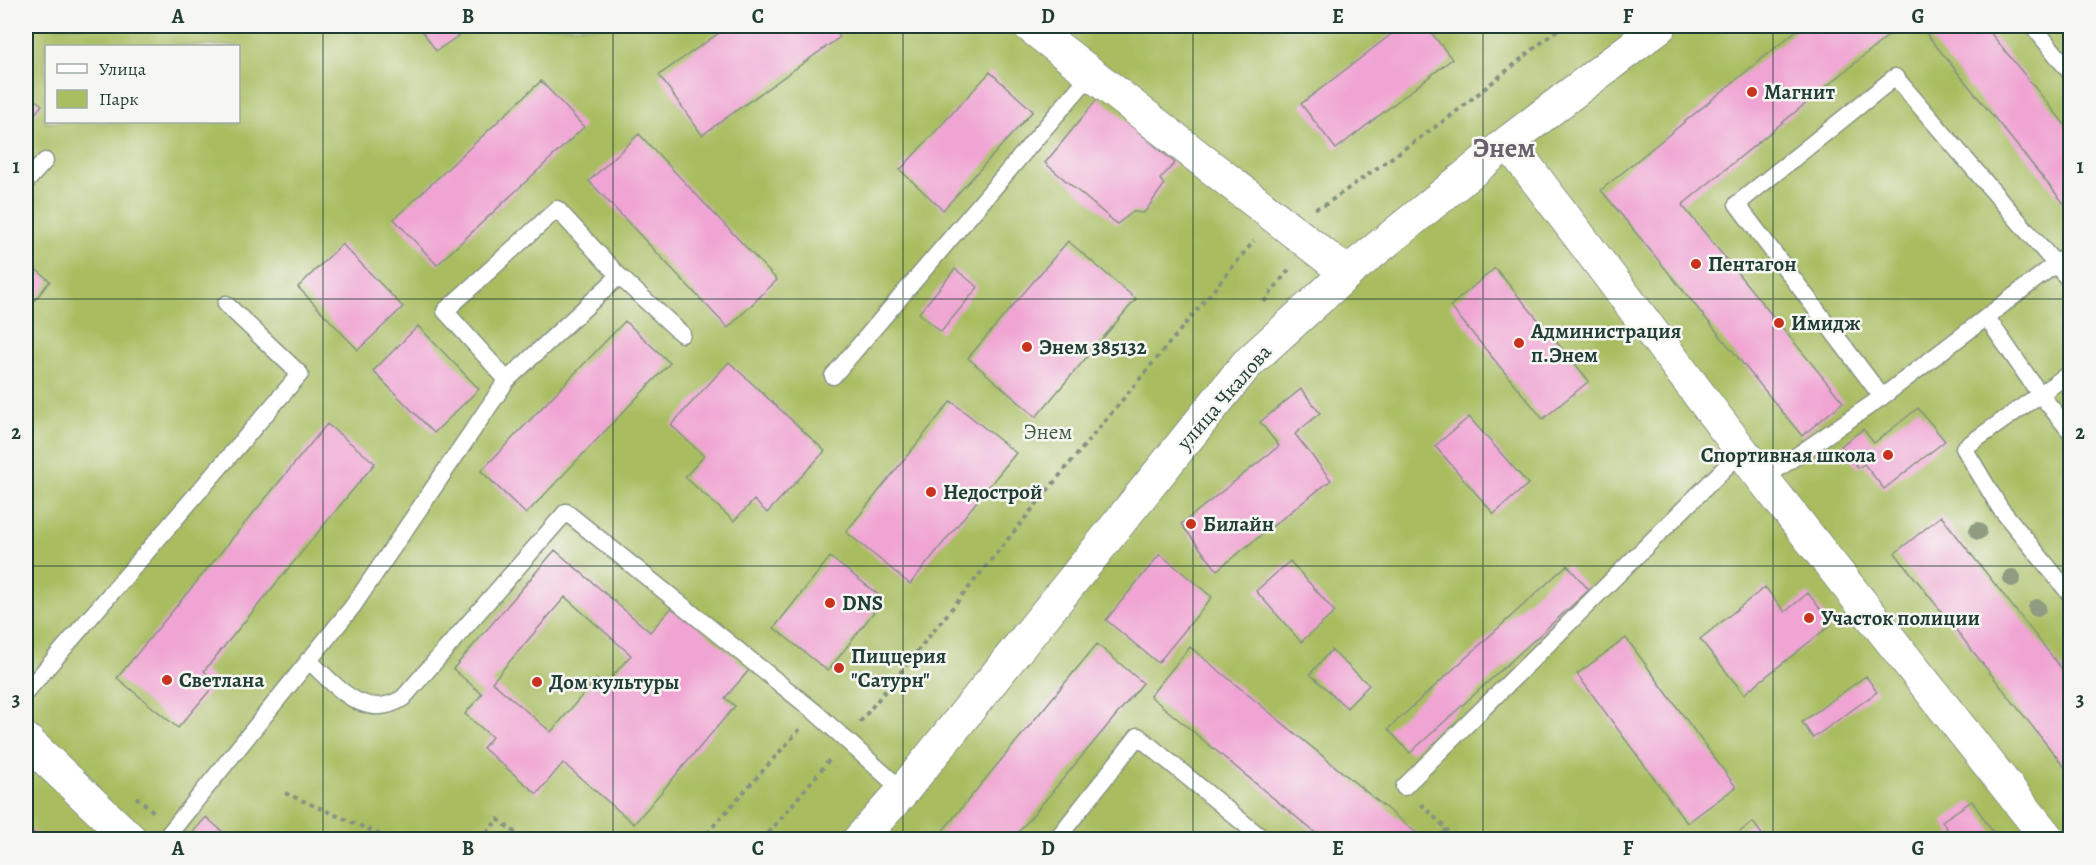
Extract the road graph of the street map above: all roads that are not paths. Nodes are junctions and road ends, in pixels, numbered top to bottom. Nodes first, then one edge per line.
1 (1030, 26) edge
2 (1660, 26) edge
3 (2033, 26) edge
4 (2070, 72) edge
5 (1091, 74) junction
6 (1508, 142) junction
7 (45, 161) dead end
8 (26, 182) edge
9 (2064, 259) edge
10 (1347, 273) junction
11 (619, 276) junction
12 (2070, 281) edge
13 (226, 304) dead end
14 (1987, 318) junction
15 (682, 334) dead end
16 (2070, 374) edge
17 (833, 376) dead end
18 (507, 380) junction
19 (2039, 393) junction
20 (1882, 397) junction
21 (2070, 431) edge
22 (1743, 450) junction
23 (1763, 478) junction
24 (2070, 594) edge
25 (308, 660) junction
26 (26, 692) edge
27 (26, 740) edge
28 (1404, 787) road end
29 (903, 791) junction
30 (131, 840) edge
31 (164, 840) edge
32 (859, 840) edge
33 (1056, 840) edge
34 (1264, 840) edge
35 (2049, 840) edge

1 - 5 street
2 - 6 street, улица Чкалова
3 - 4 lane
5 - 10 street
5 - 17 lane
6 - 10 street, улица Чкалова
6 - 22 street
7 - 8 lane
9 - 12 lane
9 - 14 lane
9 - 20 lane
10 - 29 street, улица Чкалова
11 - 15 lane
11 - 18 lane
11 - 18 lane
13 - 26 lane
14 - 19 lane
14 - 20 lane
16 - 19 lane
18 - 25 lane
19 - 21 lane
19 - 24 lane
20 - 23 lane
22 - 23 street
22 - 28 lane
23 - 35 street
25 - 29 lane
25 - 31 lane
27 - 30 street
29 - 32 street, улица Чкалова
33 - 34 lane

